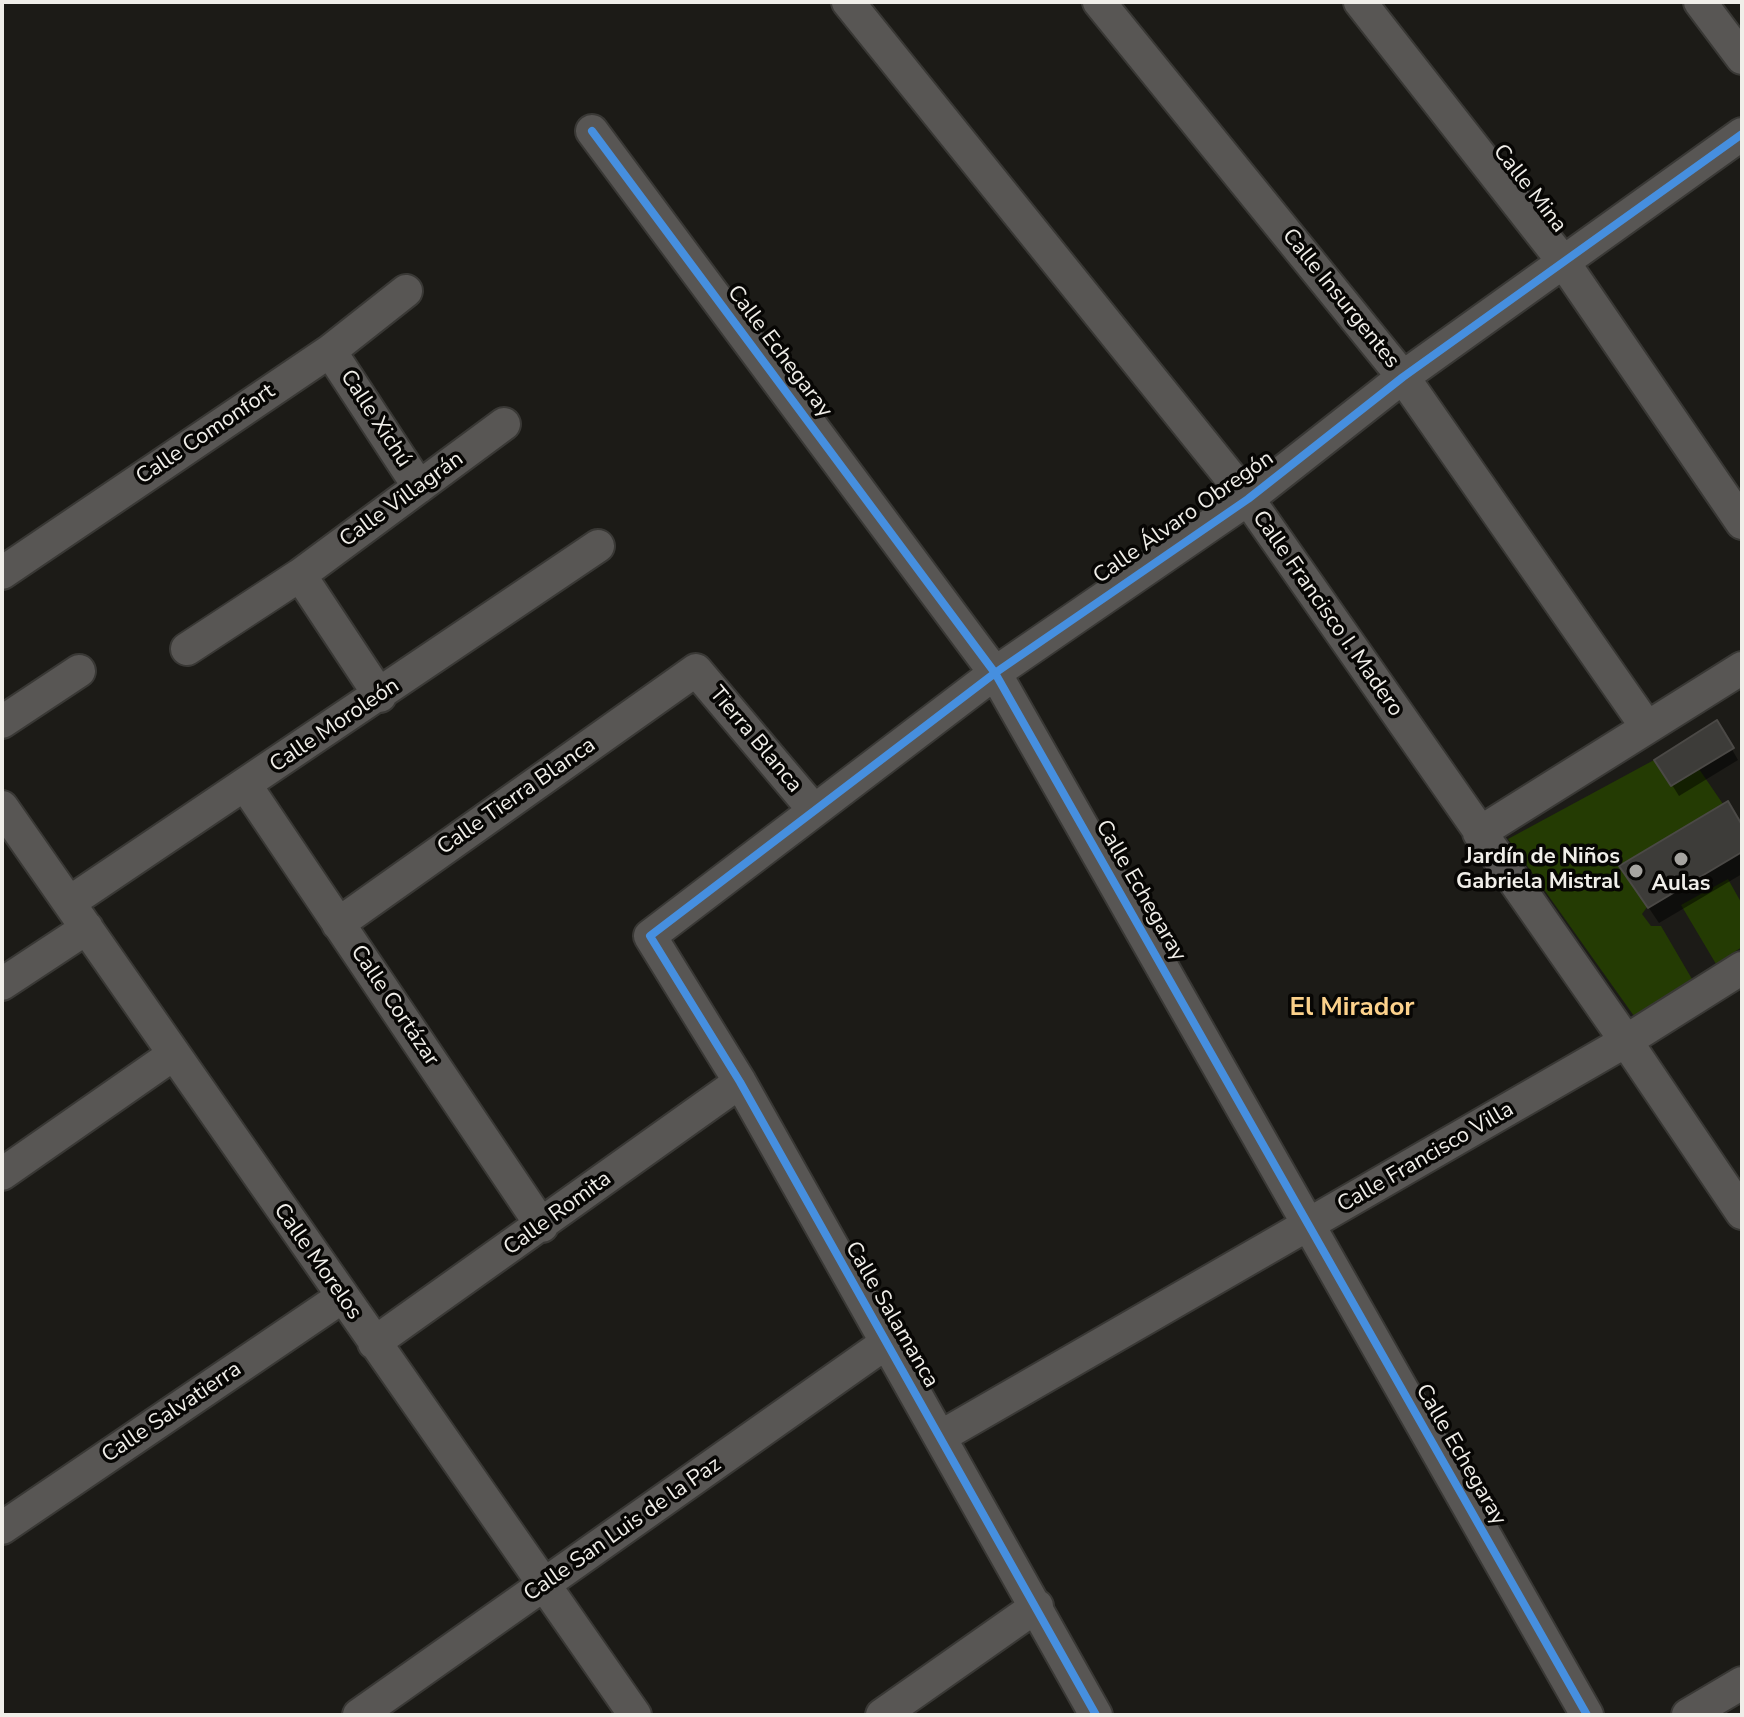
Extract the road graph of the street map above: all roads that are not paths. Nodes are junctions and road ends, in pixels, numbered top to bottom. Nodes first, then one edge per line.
1 (848, 2) edge
2 (1099, 2) edge
3 (1360, 2) edge
4 (1720, 12) edge
5 (1742, 58) edge
6 (592, 131) dead end
7 (1742, 134) edge
8 (1562, 260) junction
9 (406, 291) dead end
10 (330, 351) junction
11 (1403, 377) junction
12 (504, 424) dead end
13 (419, 487) junction
14 (1248, 499) junction
15 (1742, 523) edge
16 (598, 546) dead end
17 (2, 573) edge
18 (300, 575) junction
19 (187, 649) dead end
20 (1742, 668) edge
21 (696, 670) joint
22 (79, 671) dead end
23 (995, 673) junction
24 (380, 696) junction
25 (2, 722) edge
26 (1646, 726) junction
27 (246, 786) junction
28 (2, 807) edge
29 (813, 809) junction
30 (1479, 833) junction
31 (78, 915) junction
32 (338, 924) junction
33 (650, 936) joint
34 (1742, 968) edge
35 (2, 984) edge
36 (1626, 1041) junction
37 (174, 1054) junction
38 (740, 1082) junction
39 (2, 1174) edge
40 (1742, 1213) edge
41 (1309, 1225) junction
42 (542, 1226) junction
43 (342, 1297) junction
44 (374, 1343) junction
45 (886, 1343) junction
46 (940, 1437) junction
47 (2, 1528) edge
48 (544, 1587) junction
49 (1037, 1606) junction
50 (1742, 1683) edge
51 (359, 1715) edge
52 (635, 1715) edge
53 (882, 1715) edge
54 (1096, 1715) edge
55 (1587, 1715) edge
56 (1688, 1715) edge

1 - 14 street, Calle Francisco I. Madero
2 - 11 street, Calle Insurgentes
3 - 8 street, Calle Mina
4 - 5 street
6 - 23 street, Calle Echegaray
7 - 8 street, Calle Álvaro Obregón
8 - 11 street, Calle Álvaro Obregón
8 - 15 street, Calle Mina
9 - 10 street, Calle Comonfort
10 - 13 street, Calle Xichú
10 - 17 street, Calle Comonfort
11 - 14 street, Calle Álvaro Obregón
11 - 26 street, Calle Insurgentes
12 - 13 street, Calle Villagrán
13 - 18 street, Calle Villagrán
14 - 23 street, Calle Álvaro Obregón
14 - 30 street, Calle Francisco I. Madero
16 - 24 street, Calle Moroleón
18 - 19 street, Calle Villagrán
18 - 24 street
20 - 26 street
21 - 29 street, Tierra Blanca
21 - 32 street, Calle Tierra Blanca
22 - 25 street
23 - 29 street, Calle Álvaro Obregón
23 - 41 street, Calle Echegaray
24 - 27 street, Calle Moroleón
26 - 30 street
27 - 31 street, Calle Moroleón
27 - 32 street, Calle Cortázar
28 - 31 street, Calle Morelos
29 - 33 street, Calle Álvaro Obregón
30 - 36 street, Calle Francisco I. Madero
31 - 35 street, Calle Moroleón
31 - 37 street, Calle Morelos
32 - 42 street, Calle Cortázar
33 - 38 street, Calle Salamanca
34 - 36 street, Calle Francisco Villa
36 - 40 street, Calle Francisco I. Madero
36 - 41 street, Calle Francisco Villa
37 - 39 street
37 - 43 street, Calle Morelos
38 - 42 street, Calle Romita
38 - 45 street, Calle Salamanca
41 - 46 street, Calle Francisco Villa
41 - 55 street, Calle Echegaray
42 - 44 street, Calle Romita
43 - 44 street, Calle Morelos
43 - 47 street, Calle Salvatierra
44 - 48 street, Calle Morelos
45 - 46 street, Calle Salamanca
45 - 48 street, Calle San Luis de la Paz
46 - 49 street, Calle Salamanca
48 - 51 street, Calle San Luis de la Paz
48 - 52 street, Calle Morelos
49 - 53 street
49 - 54 street, Calle Salamanca
50 - 56 street

